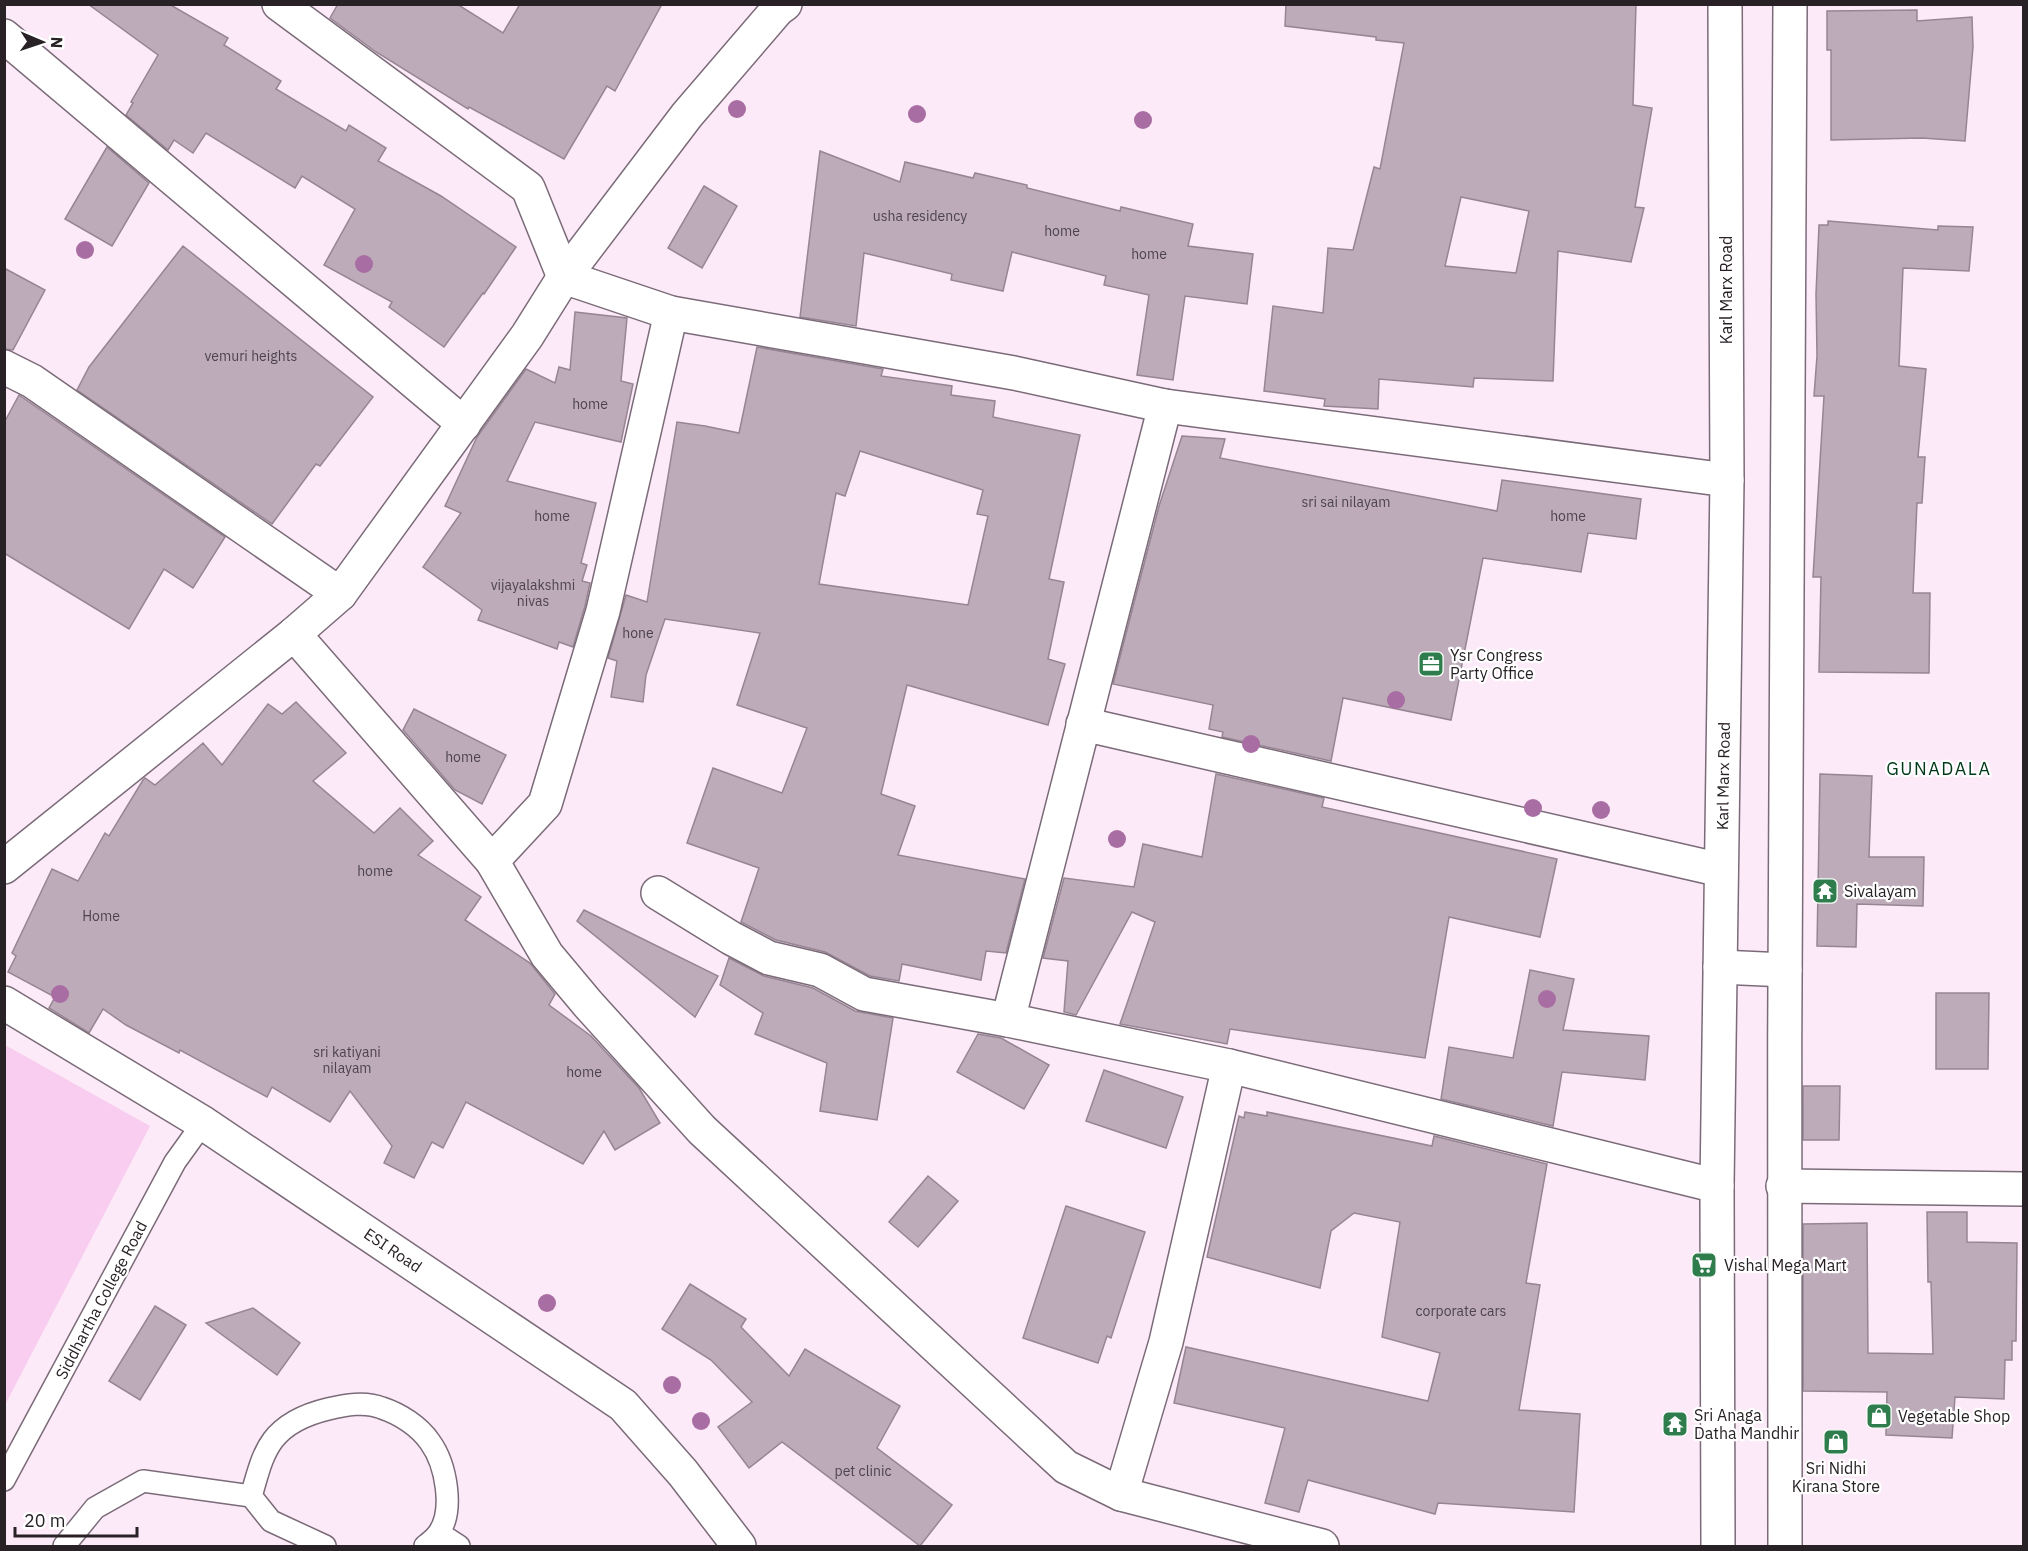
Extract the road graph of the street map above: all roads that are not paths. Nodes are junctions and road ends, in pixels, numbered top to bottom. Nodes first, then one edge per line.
1 (279, 4) edge
2 (1725, 4) edge
3 (1790, 4) edge
4 (777, 6) edge
5 (4, 36) edge
6 (564, 277) junction
7 (671, 313) junction
8 (4, 366) edge
9 (1165, 406) junction
10 (464, 424) junction
11 (1727, 480) junction
12 (340, 594) junction
13 (294, 634) junction
14 (1083, 724) junction
15 (492, 861) junction
16 (4, 867) edge
17 (1721, 870) junction
18 (658, 893) dead end
19 (1720, 967) junction
20 (1785, 970) junction
21 (4, 1003) edge
22 (1008, 1020) junction
23 (1228, 1066) junction
24 (203, 1123) junction
25 (1717, 1186) junction
26 (1783, 1186) junction
27 (2024, 1189) edge
28 (4, 1480) edge
29 (1121, 1494) junction
30 (251, 1496) junction
31 (432, 1540) edge
32 (64, 1546) edge
33 (326, 1546) edge
34 (459, 1546) edge
35 (739, 1546) edge
36 (1322, 1546) edge
37 (1718, 1546) edge
38 (1785, 1546) edge

1 - 6 street
2 - 11 street, Karl Marx Road
3 - 20 street
4 - 6 street
5 - 10 street
6 - 7 street
6 - 10 street
7 - 9 street
7 - 15 street
8 - 12 street
9 - 11 street
9 - 14 street
10 - 12 street
11 - 17 street, Karl Marx Road
12 - 13 street
13 - 15 street
13 - 16 street
14 - 17 street
14 - 22 street
15 - 29 street
17 - 19 street, Karl Marx Road
18 - 22 street
19 - 20 street
19 - 25 street, Karl Marx Road
20 - 26 street
21 - 24 street, ESI Road
22 - 23 street
23 - 25 street
23 - 29 street
24 - 28 lane, Siddhartha College Road
24 - 35 street, ESI Road
25 - 37 street, Karl Marx Road
26 - 27 street
26 - 38 street
29 - 36 street
30 - 31 lane
30 - 32 lane
30 - 33 lane
31 - 34 lane

